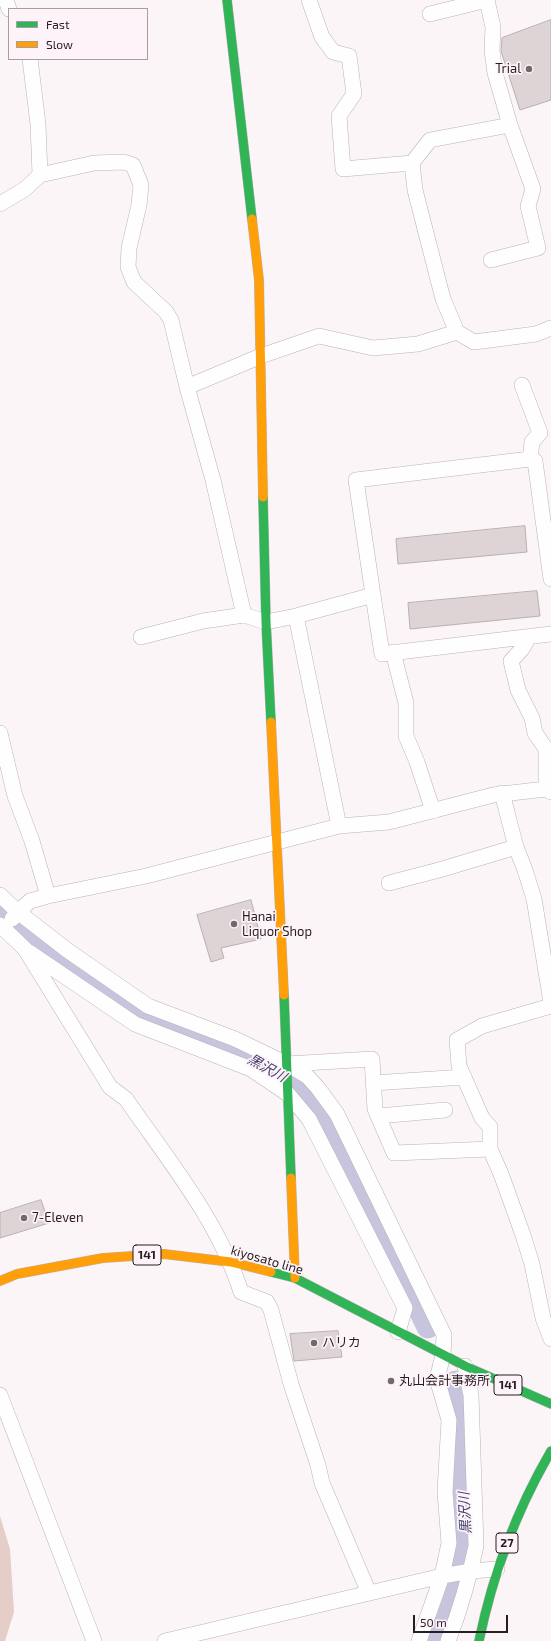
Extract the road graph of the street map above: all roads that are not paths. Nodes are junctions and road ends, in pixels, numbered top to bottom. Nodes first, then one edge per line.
1 (227, 0) edge
2 (309, 0) edge
3 (430, 14) dead end
4 (30, 60) edge
5 (510, 125) junction
6 (412, 163) junction
7 (40, 175) junction
8 (0, 204) edge
9 (491, 260) dead end
10 (551, 328) edge
11 (457, 332) junction
12 (261, 356) junction
13 (522, 385) dead end
14 (187, 387) junction
15 (530, 459) junction
16 (551, 579) edge
17 (373, 595) junction
18 (244, 616) junction
19 (296, 616) junction
20 (266, 622) junction
21 (551, 634) edge
22 (141, 637) dead end
23 (529, 637) junction
24 (393, 652) junction
25 (0, 733) edge
26 (548, 791) edge
27 (502, 793) junction
28 (433, 811) junction
29 (340, 826) junction
30 (276, 841) junction
31 (516, 847) junction
32 (389, 884) dead end
33 (0, 895) edge
34 (48, 896) junction
35 (9, 922) edge
36 (25, 949) junction
37 (107, 978) junction
38 (94, 996) junction
39 (551, 1002) edge
40 (551, 1006) edge
41 (191, 1034) junction
42 (288, 1064) junction
43 (464, 1077) junction
44 (373, 1083) junction
45 (288, 1094) junction
46 (445, 1110) dead end
47 (379, 1116) junction
48 (490, 1149) junction
49 (366, 1204) junction
50 (231, 1262) junction
51 (295, 1278) junction
52 (0, 1281) edge
53 (398, 1332) junction
54 (551, 1339) edge
55 (443, 1355) junction
56 (465, 1366) junction
57 (0, 1395) edge
58 (551, 1404) edge
59 (551, 1451) edge
60 (497, 1569) junction
61 (471, 1571) junction
62 (442, 1576) junction
63 (369, 1593) junction
64 (94, 1641) edge
65 (165, 1641) edge
66 (419, 1641) edge
67 (448, 1641) edge
68 (479, 1641) edge

1 - 12 main road
2 - 6 street
3 - 5 street
4 - 7 street
5 - 6 street
5 - 9 street
6 - 11 street
7 - 8 street
7 - 14 street
10 - 11 street
11 - 12 street
12 - 14 street
12 - 20 main road
13 - 15 street
14 - 18 street
15 - 16 street
15 - 17 street
17 - 19 street
17 - 24 street
18 - 20 street
18 - 22 street
19 - 20 street
19 - 29 street
20 - 30 main road
21 - 23 street
23 - 24 street
23 - 26 street
24 - 28 street
25 - 34 street
26 - 27 street
27 - 28 street
27 - 31 street
28 - 29 street
29 - 30 street
30 - 34 street
30 - 42 main road
31 - 32 street
31 - 39 street
33 - 35 street
34 - 35 street
35 - 36 street
35 - 37 street
36 - 38 street
36 - 50 street
37 - 38 street
37 - 41 street
38 - 41 street
40 - 43 street
41 - 42 street
41 - 45 street
42 - 44 street
42 - 45 main road
42 - 49 street
43 - 44 street
43 - 48 street
44 - 47 street
45 - 49 street
45 - 51 main road
46 - 47 street
47 - 48 street
48 - 54 street
49 - 53 street
49 - 55 street
50 - 51 main road, kiyosato line / 141
50 - 52 main road, kiyosato line / 141
50 - 63 street
51 - 53 main road, kiyosato line / 141
53 - 55 main road, kiyosato line / 141
55 - 56 main road, kiyosato line / 141
55 - 62 street
56 - 58 main road, kiyosato line / 141
56 - 61 street
57 - 64 street
59 - 60 main road, 27
60 - 61 street
60 - 68 main road, 27
61 - 62 street
61 - 67 street
62 - 63 street
62 - 66 street
63 - 65 street

